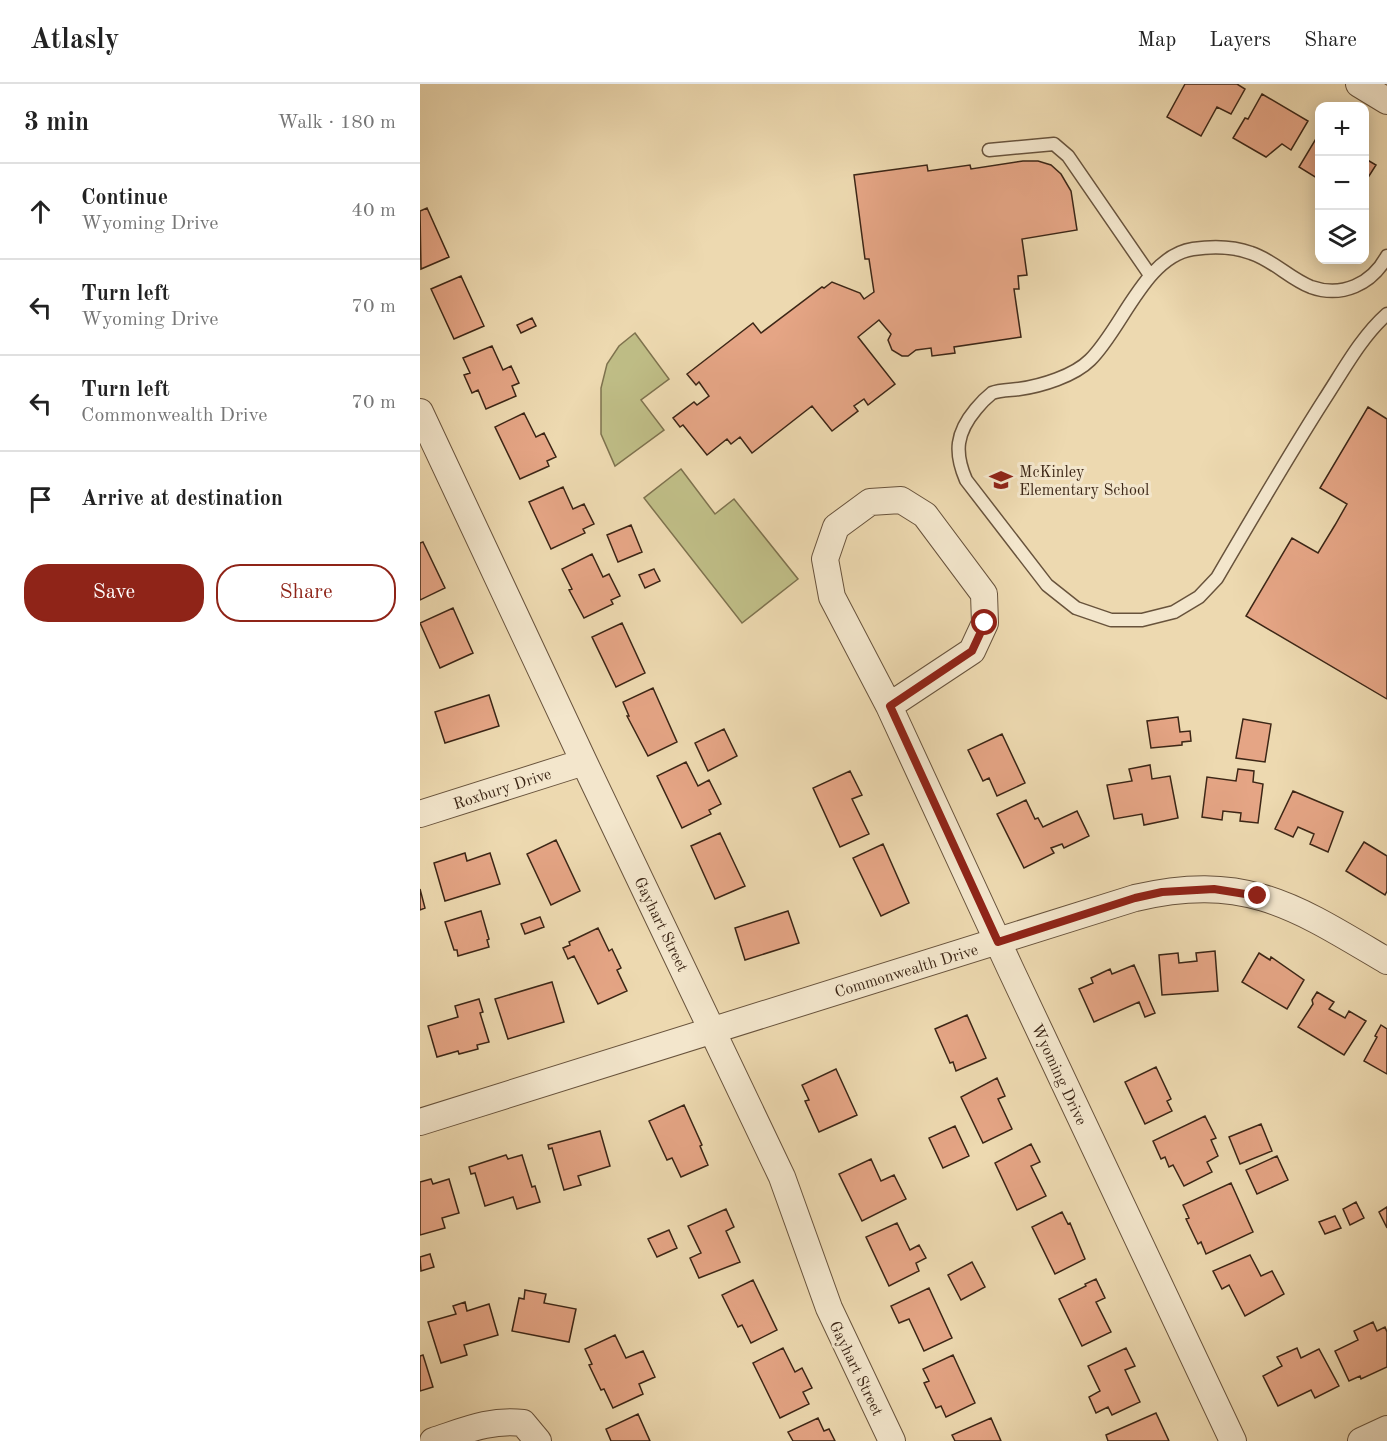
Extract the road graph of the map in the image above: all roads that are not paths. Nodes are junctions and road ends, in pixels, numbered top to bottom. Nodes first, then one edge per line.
1 (1359, 84) edge
2 (1387, 101) edge
3 (989, 150) dead end
4 (1387, 256) edge
5 (1150, 275) junction
6 (1387, 314) edge
7 (420, 412) edge
8 (890, 706) junction
9 (584, 762) junction
10 (420, 814) edge
11 (998, 942) junction
12 (1387, 961) edge
13 (712, 1029) junction
14 (420, 1122) edge
15 (1387, 1429) edge
16 (433, 1441) edge
17 (538, 1441) edge
18 (892, 1441) edge
19 (1233, 1441) edge
20 (1361, 1441) edge

1 - 2 street
3 - 5 lane
4 - 5 lane
5 - 6 lane
7 - 9 street, Gayhart Street
8 - 8 street, Wyoming Drive
8 - 11 street, Wyoming Drive
9 - 10 street, Roxbury Drive
9 - 13 street, Gayhart Street
11 - 12 street, Commonwealth Drive
11 - 13 street, Commonwealth Drive
11 - 19 street, Wyoming Drive
13 - 14 street, Commonwealth Drive
13 - 18 street, Gayhart Street
15 - 20 street
16 - 17 street

